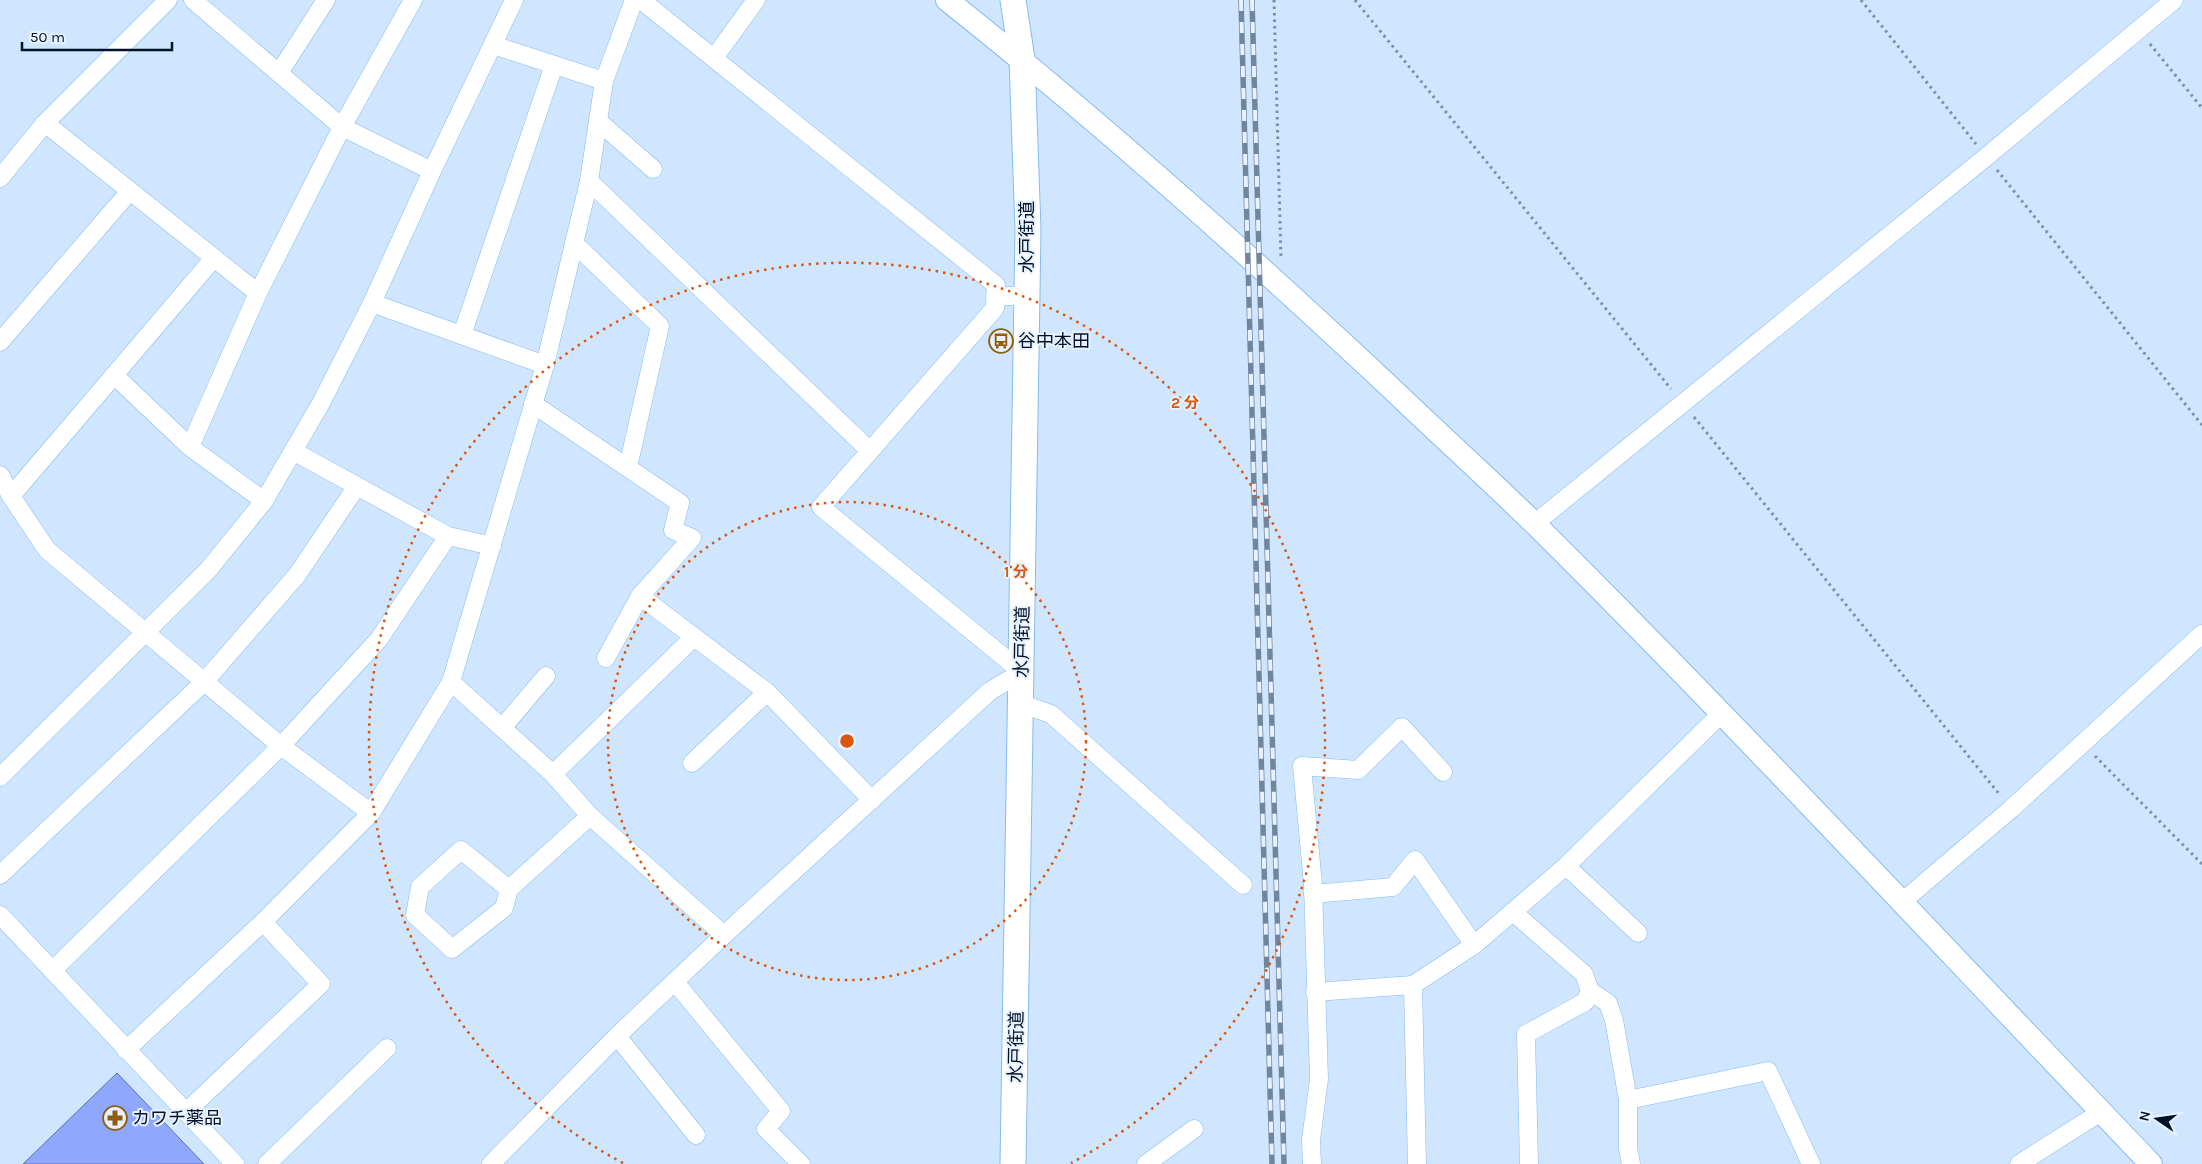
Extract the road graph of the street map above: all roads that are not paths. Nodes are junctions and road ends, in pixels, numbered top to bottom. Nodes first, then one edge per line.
1 (168, 0) edge
2 (192, 0) edge
3 (326, 0) edge
4 (413, 0) edge
5 (514, 0) edge
6 (634, 0) edge
7 (641, 0) edge
8 (756, 0) edge
9 (948, 0) edge
10 (1013, 0) edge
11 (2174, 0) edge
12 (493, 45) junction
13 (714, 58) junction
14 (1022, 59) junction
15 (554, 64) junction
16 (278, 73) junction
17 (604, 81) junction
18 (598, 121) junction
19 (45, 123) junction
20 (342, 127) junction
21 (653, 169) dead end
22 (432, 171) junction
23 (0, 178) edge
24 (589, 181) junction
25 (130, 191) junction
26 (574, 243) junction
27 (214, 258) junction
28 (258, 293) junction
29 (1027, 294) junction
30 (995, 297) junction
31 (372, 303) junction
32 (462, 335) junction
33 (0, 342) edge
34 (545, 365) junction
35 (114, 375) junction
36 (534, 404) junction
37 (190, 446) junction
38 (293, 451) junction
39 (870, 451) junction
40 (628, 468) junction
41 (0, 475) edge
42 (357, 486) junction
43 (11, 496) junction
44 (264, 501) junction
45 (1534, 524) junction
46 (448, 536) junction
47 (492, 546) junction
48 (640, 596) junction
49 (145, 634) junction
50 (2202, 634) edge
51 (694, 636) junction
52 (606, 658) dead end
53 (1022, 672) junction
54 (546, 676) dead end
55 (204, 682) junction
56 (451, 682) junction
57 (767, 692) junction
58 (1022, 704) junction
59 (1722, 713) junction
60 (502, 728) junction
61 (281, 746) junction
62 (692, 763) dead end
63 (1443, 772) dead end
64 (552, 774) junction
65 (0, 777) edge
66 (872, 800) junction
67 (371, 813) junction
68 (590, 816) junction
69 (1566, 866) junction
70 (0, 875) edge
71 (1243, 885) dead end
72 (509, 889) junction
73 (1313, 894) junction
74 (1903, 901) junction
75 (1513, 912) junction
76 (0, 915) edge
77 (264, 922) junction
78 (1638, 933) dead end
79 (724, 935) junction
80 (1474, 945) junction
81 (52, 971) junction
82 (674, 982) junction
83 (1413, 985) junction
84 (1590, 991) junction
85 (1315, 992) junction
86 (617, 1036) junction
87 (387, 1048) dead end
88 (126, 1050) junction
89 (1628, 1100) junction
90 (186, 1112) junction
91 (2101, 1112) junction
92 (1194, 1129) dead end
93 (696, 1135) dead end
94 (235, 1164) edge
95 (267, 1164) edge
96 (492, 1164) edge
97 (801, 1164) edge
98 (1014, 1164) edge
99 (1146, 1164) edge
100 (1312, 1164) edge
101 (1417, 1164) edge
102 (1529, 1164) edge
103 (1631, 1164) edge
104 (1811, 1164) edge
105 (2019, 1164) edge
106 (2151, 1164) edge

1 - 19 street
2 - 16 street
3 - 16 street
4 - 20 street
5 - 12 street
6 - 17 street
7 - 13 street
8 - 13 street
9 - 14 street
10 - 14 main road, 水戸街道
11 - 45 street
12 - 15 street
12 - 22 street
13 - 30 street
14 - 29 main road, 水戸街道
14 - 45 street
15 - 17 street
15 - 32 street
16 - 20 street
17 - 18 street
18 - 21 street
18 - 24 street
19 - 23 street
19 - 25 street
20 - 22 street
20 - 28 street
22 - 31 street
24 - 26 street
24 - 39 street
25 - 27 street
25 - 33 street
26 - 34 street
26 - 40 street
27 - 28 street
27 - 35 street
28 - 37 street
29 - 30 street
29 - 53 main road, 水戸街道
30 - 39 street
31 - 32 street
31 - 38 street
32 - 34 street
34 - 36 street
35 - 37 street
35 - 43 street
36 - 40 street
36 - 47 street
37 - 44 street
38 - 42 street
38 - 44 street
39 - 53 street
40 - 48 street
41 - 43 street
42 - 46 street
42 - 55 street
43 - 49 street
44 - 49 street
45 - 59 street
46 - 47 street
46 - 61 street
47 - 56 street
48 - 51 street
48 - 52 street
49 - 55 street
49 - 65 street
50 - 74 street
51 - 57 street
51 - 64 street
53 - 58 main road, 水戸街道
53 - 66 street
54 - 60 street
55 - 61 street
55 - 70 street
56 - 60 street
56 - 67 street
57 - 62 street
57 - 66 street
58 - 71 street
58 - 98 main road, 水戸街道
59 - 69 street
59 - 74 street
60 - 64 street
61 - 67 street
61 - 81 street
63 - 73 street
64 - 68 street
66 - 79 street
67 - 77 street
68 - 72 street
68 - 79 street
69 - 75 street
69 - 78 street
72 - 72 street
73 - 80 street
73 - 85 street
74 - 91 street
75 - 80 street
75 - 84 street
76 - 81 street
77 - 88 street
77 - 90 street
79 - 82 street
80 - 83 street
81 - 88 street
82 - 86 street
82 - 97 street
83 - 85 street
83 - 101 street
84 - 89 street
84 - 102 street
85 - 100 street
86 - 93 street
86 - 96 street
87 - 95 street
88 - 90 street
89 - 103 street
89 - 104 street
90 - 94 street
91 - 105 street
91 - 106 street
92 - 99 street

